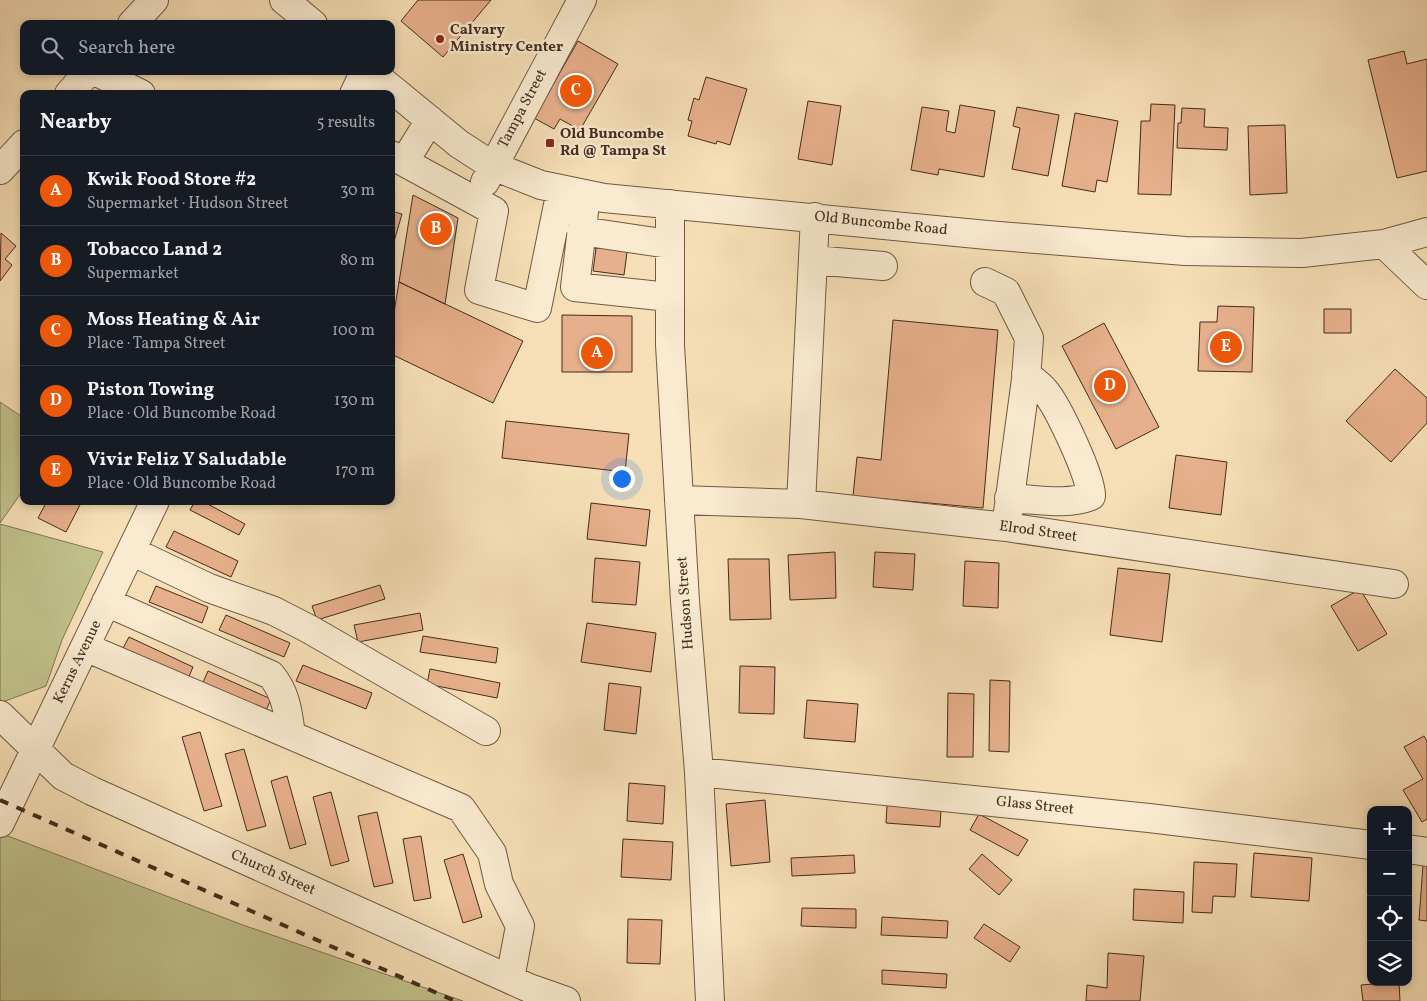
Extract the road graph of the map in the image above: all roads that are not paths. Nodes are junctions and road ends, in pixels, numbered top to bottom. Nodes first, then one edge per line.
1 (285, 0) edge
2 (582, 0) edge
3 (308, 20) edge
4 (86, 75) edge
5 (102, 75) edge
6 (363, 75) edge
7 (375, 75) edge
8 (72, 90) edge
9 (133, 90) edge
10 (356, 90) edge
11 (393, 90) edge
12 (395, 91) edge
13 (430, 120) junction
14 (398, 158) edge
15 (493, 166) junction
16 (574, 192) junction
17 (621, 200) junction
18 (476, 201) junction
19 (670, 204) junction
20 (815, 217) junction
21 (581, 231) junction
22 (1427, 232) edge
23 (616, 236) junction
24 (668, 244) junction
25 (1384, 244) junction
26 (547, 253) junction
27 (578, 259) junction
28 (813, 260) junction
29 (883, 266) dead end
30 (984, 282) dead end
31 (1427, 285) edge
32 (669, 297) junction
33 (1026, 374) junction
34 (1010, 498) junction
35 (679, 500) junction
36 (801, 504) junction
37 (153, 505) edge
38 (1006, 527) junction
39 (131, 551) junction
40 (1394, 584) dead end
41 (106, 602) junction
42 (85, 646) junction
43 (0, 715) edge
44 (486, 731) dead end
45 (291, 735) junction
46 (36, 749) junction
47 (699, 772) junction
48 (0, 823) edge
49 (1367, 845) edge
50 (1412, 850) edge
51 (1427, 852) edge
52 (510, 979) junction
53 (566, 1001) edge
54 (710, 1001) edge

1 - 3 street
2 - 15 street, Tampa Street
4 - 8 street
5 - 9 street
6 - 10 street
7 - 11 street, Old Buncombe Road
12 - 13 street, Old Buncombe Road
13 - 14 street
13 - 15 street, Old Buncombe Road
14 - 18 street
15 - 16 street, Old Buncombe Road
15 - 18 street, Tampa Street
16 - 17 street, Old Buncombe Road
16 - 21 street
16 - 26 street
17 - 19 street, Old Buncombe Road
17 - 23 street
18 - 26 street
19 - 20 street, Old Buncombe Road
19 - 24 street, Hudson Street
20 - 25 street, Old Buncombe Road
20 - 28 street
21 - 23 street
21 - 27 street
22 - 25 street, Old Buncombe Road
23 - 24 street
24 - 32 street, Hudson Street
25 - 31 street
26 - 27 street
27 - 32 street
28 - 29 street
28 - 36 street
30 - 33 street
32 - 35 street, Hudson Street
33 - 34 street
33 - 34 street
34 - 38 street
35 - 36 street, Elrod Street
35 - 47 street, Hudson Street
36 - 38 street, Elrod Street
37 - 39 street, Kerns Avenue
38 - 40 street, Elrod Street
39 - 41 street, Kerns Avenue
39 - 44 street
41 - 42 street, Kerns Avenue
41 - 45 street
42 - 45 street
42 - 46 street, Kerns Avenue
43 - 46 street, Church Street
45 - 52 street
46 - 48 street, Kerns Avenue
46 - 52 street, Church Street
47 - 49 street, Glass Street
47 - 54 street, Hudson Street
50 - 51 street
52 - 53 street, Church Street

